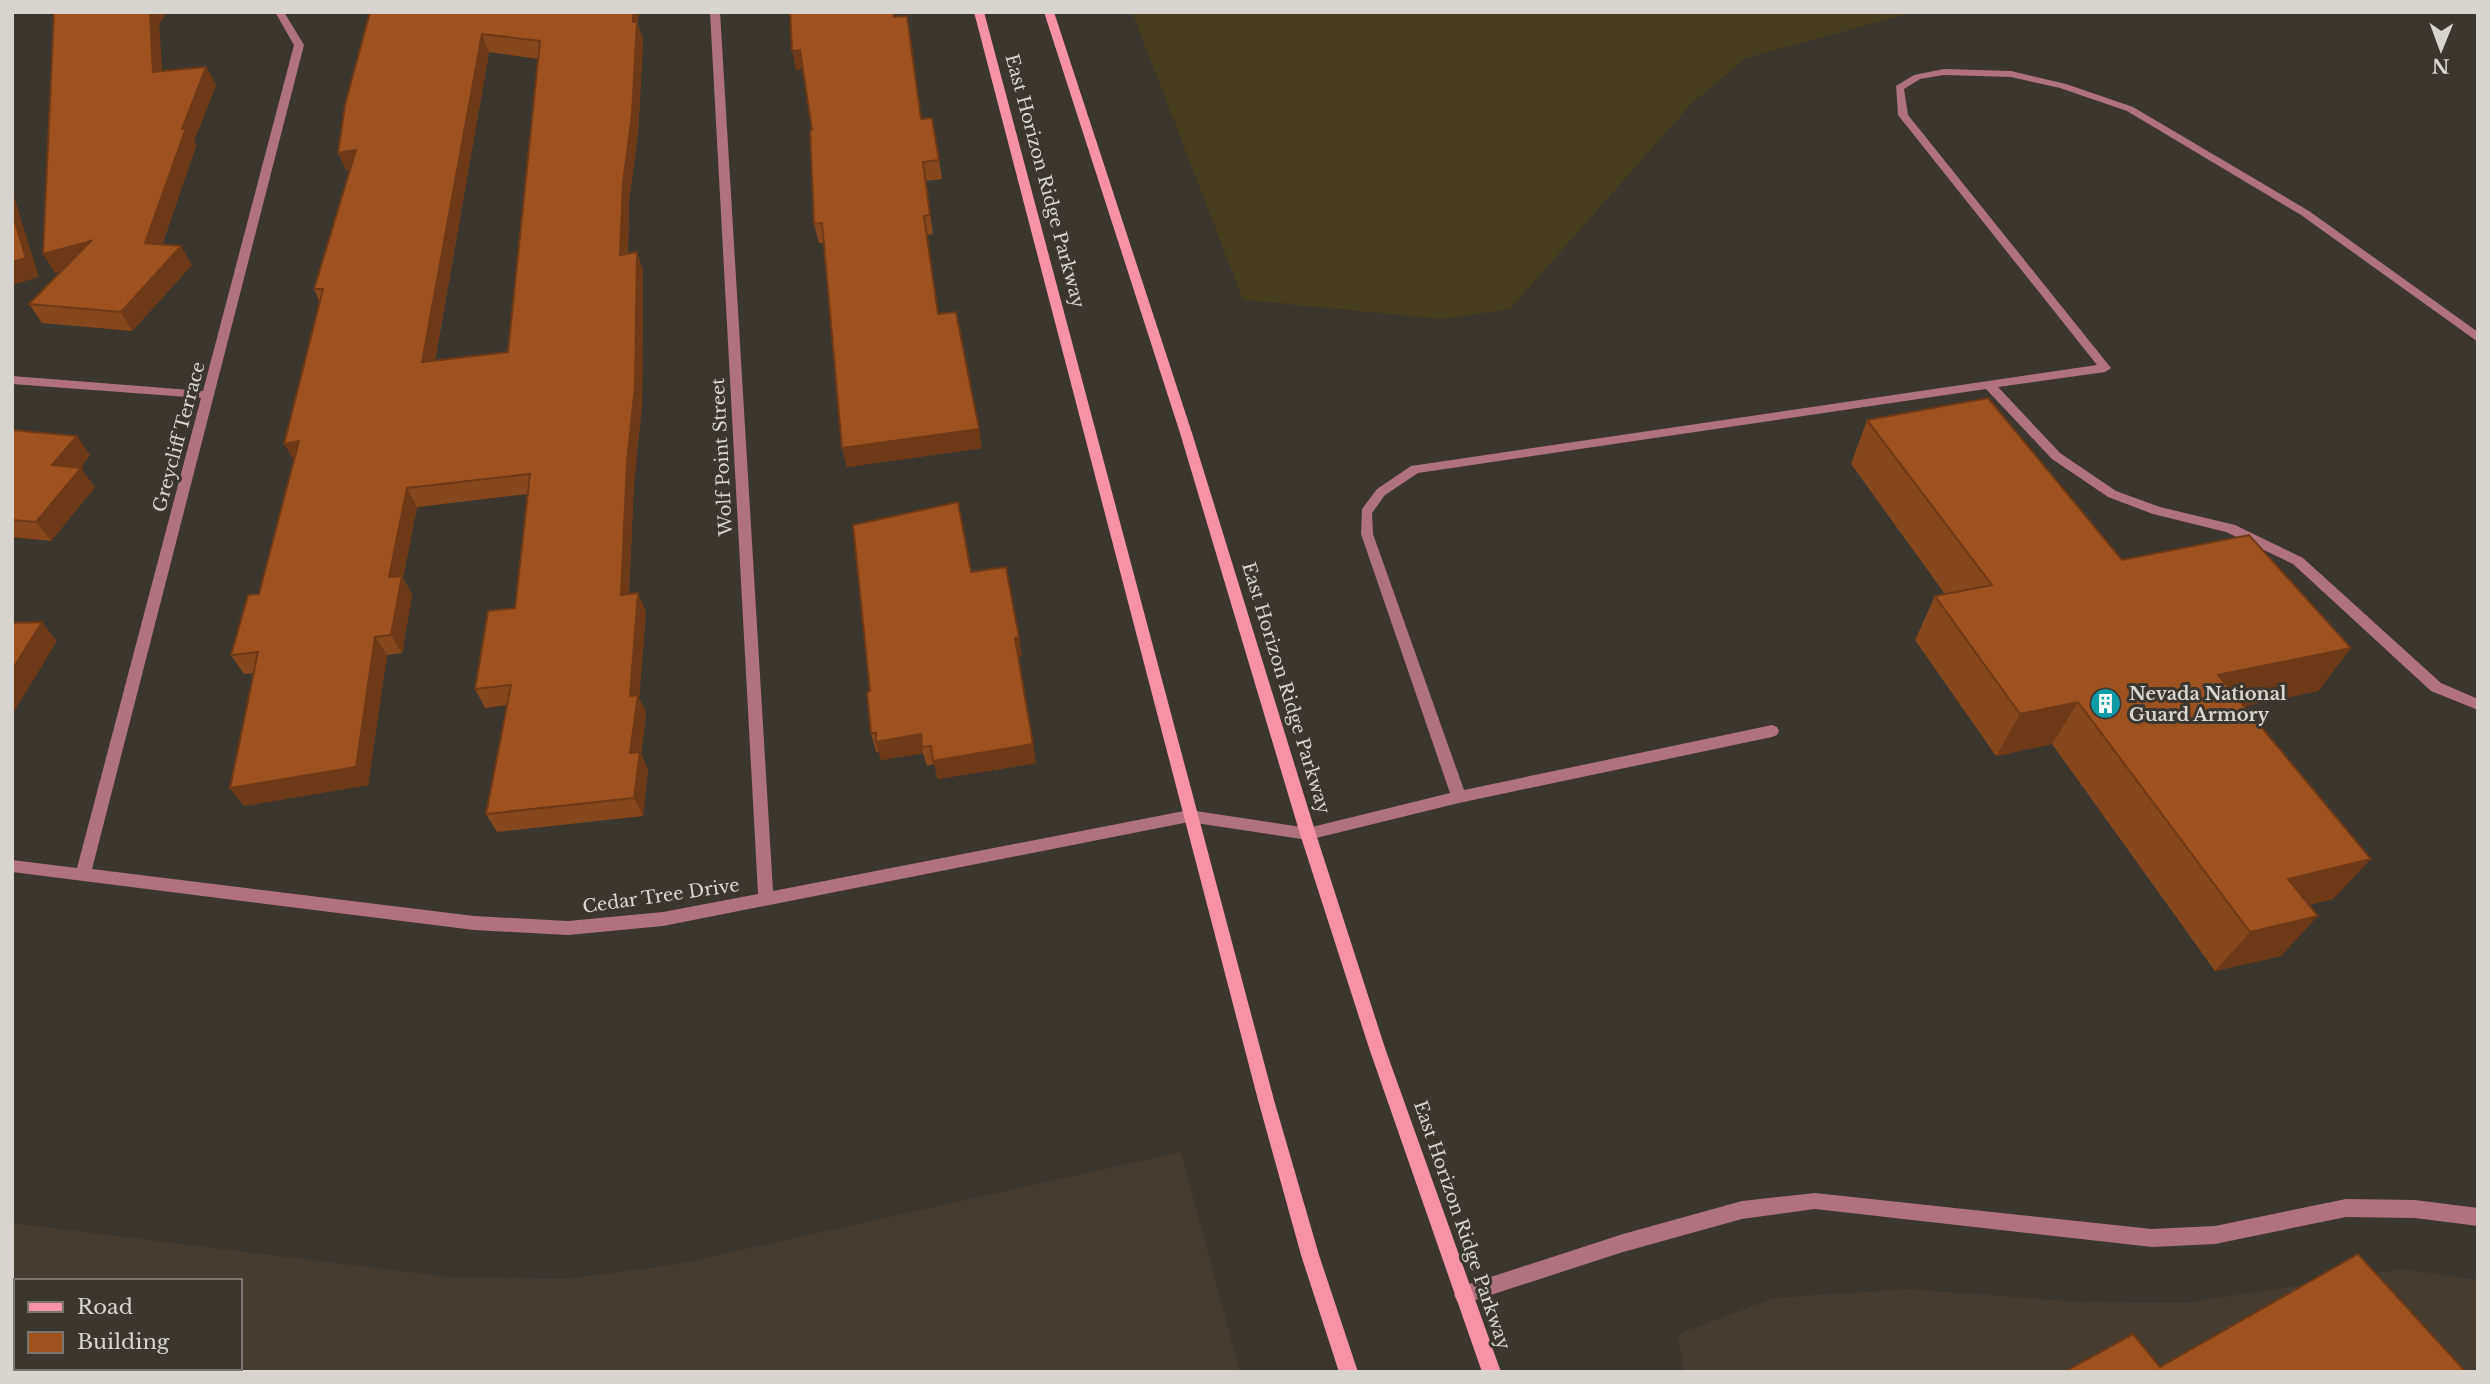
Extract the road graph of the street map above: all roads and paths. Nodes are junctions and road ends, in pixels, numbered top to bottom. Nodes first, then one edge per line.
1 (279, 12) edge
2 (715, 12) edge
3 (979, 12) edge
4 (1049, 12) edge
5 (2478, 338) edge
6 (12, 380) edge
7 (1990, 386) junction
8 (209, 395) junction
9 (2478, 705) edge
10 (1772, 731) dead end
11 (1459, 797) junction
12 (1189, 816) junction
13 (1308, 834) junction
14 (12, 866) edge
15 (83, 874) junction
16 (766, 900) junction
17 (2478, 1217) edge
18 (1463, 1295) junction
19 (1349, 1372) edge
20 (1492, 1372) edge

1 - 8 street, Greycliff Terrace
2 - 16 street, Wolf Point Street
3 - 12 main road, East Horizon Ridge Parkway
4 - 13 main road, East Horizon Ridge Parkway
5 - 7 street
6 - 8 street
7 - 9 street
7 - 11 street
8 - 15 street, Greycliff Terrace
10 - 11 street
11 - 13 street
12 - 13 street, Cedar Tree Drive
12 - 16 street, Cedar Tree Drive
12 - 19 main road, East Horizon Ridge Parkway
13 - 18 main road, East Horizon Ridge Parkway
14 - 15 street, Cedar Tree Drive
15 - 16 street, Cedar Tree Drive
17 - 18 street
18 - 20 main road, East Horizon Ridge Parkway

